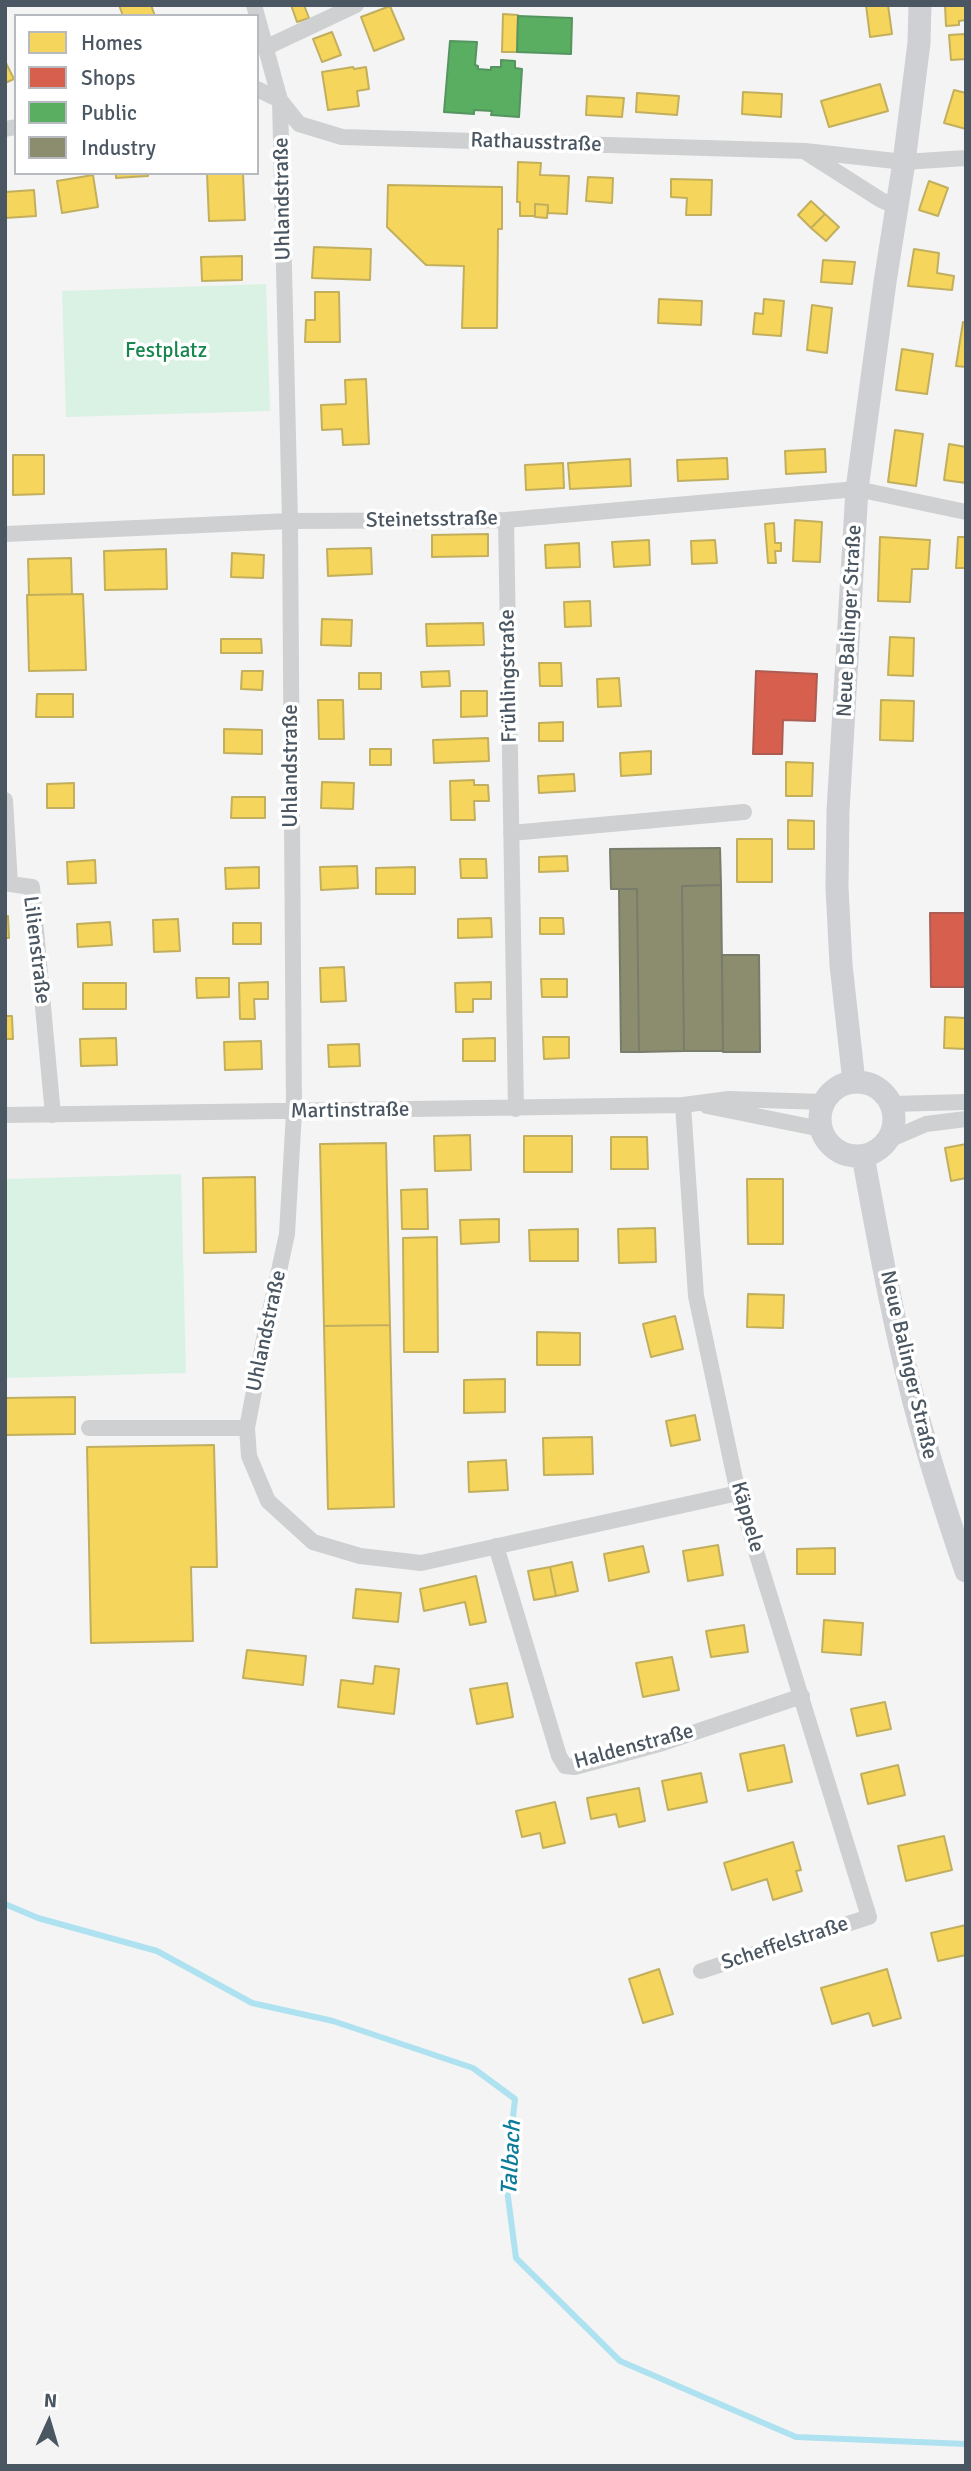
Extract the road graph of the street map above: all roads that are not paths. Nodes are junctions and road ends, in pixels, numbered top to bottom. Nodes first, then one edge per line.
1 (356, 5) edge
2 (920, 5) edge
3 (259, 21) edge
4 (267, 47) junction
5 (259, 90) edge
6 (280, 100) junction
7 (805, 151) junction
8 (966, 158) edge
9 (904, 162) junction
10 (897, 206) junction
11 (857, 489) junction
12 (966, 512) edge
13 (506, 520) junction
14 (290, 521) junction
15 (5, 534) edge
16 (5, 800) edge
17 (744, 812) dead end
18 (511, 833) junction
19 (8, 885) edge
20 (854, 1082) junction
21 (824, 1102) junction
22 (966, 1102) edge
23 (892, 1104) junction
24 (689, 1105) junction
25 (516, 1109) junction
26 (294, 1112) junction
27 (5, 1115) edge
28 (53, 1115) junction
29 (966, 1119) edge
30 (821, 1129) junction
31 (889, 1140) junction
32 (863, 1156) junction
33 (89, 1428) dead end
34 (247, 1428) junction
35 (738, 1493) junction
36 (496, 1546) junction
37 (966, 1571) edge
38 (802, 1696) junction
39 (869, 1917) joint
40 (701, 1971) dead end

1 - 4 street
2 - 9 main road, Neue Balinger Straße
3 - 4 street, Uhlandstraße
4 - 6 street, Uhlandstraße
5 - 6 street
6 - 7 street, Rathausstraße
6 - 14 street, Uhlandstraße
7 - 9 street, Rathausstraße
7 - 10 street
8 - 9 street, Rathausstraße
9 - 10 main road, Neue Balinger Straße
10 - 11 main road, Neue Balinger Straße
11 - 12 street, Steinetsstraße
11 - 13 street, Steinetsstraße
11 - 20 main road, Neue Balinger Straße
13 - 14 street, Steinetsstraße
13 - 18 street, Frühlingstraße
14 - 15 street, Steinetsstraße
14 - 26 street, Uhlandstraße
16 - 19 street, Lilienstraße
17 - 18 street
18 - 25 street, Frühlingstraße
19 - 28 street, Lilienstraße
20 - 21 main road
20 - 23 main road
21 - 24 street, Martinstraße
21 - 30 main road
22 - 23 street
23 - 31 main road
24 - 25 street, Martinstraße
24 - 30 street, Martinstraße
24 - 35 street, Käppele
25 - 26 street, Martinstraße
26 - 28 street, Martinstraße
26 - 34 street, Uhlandstraße
27 - 28 street, Martinstraße
29 - 31 street
30 - 32 main road
31 - 32 main road
32 - 37 main road, Neue Balinger Straße
33 - 34 street
34 - 36 street, Uhlandstraße
35 - 36 street, Uhlandstraße
35 - 38 street, Käppele
36 - 38 street, Haldenstraße
38 - 39 street, Käppele
39 - 40 street, Scheffelstraße

